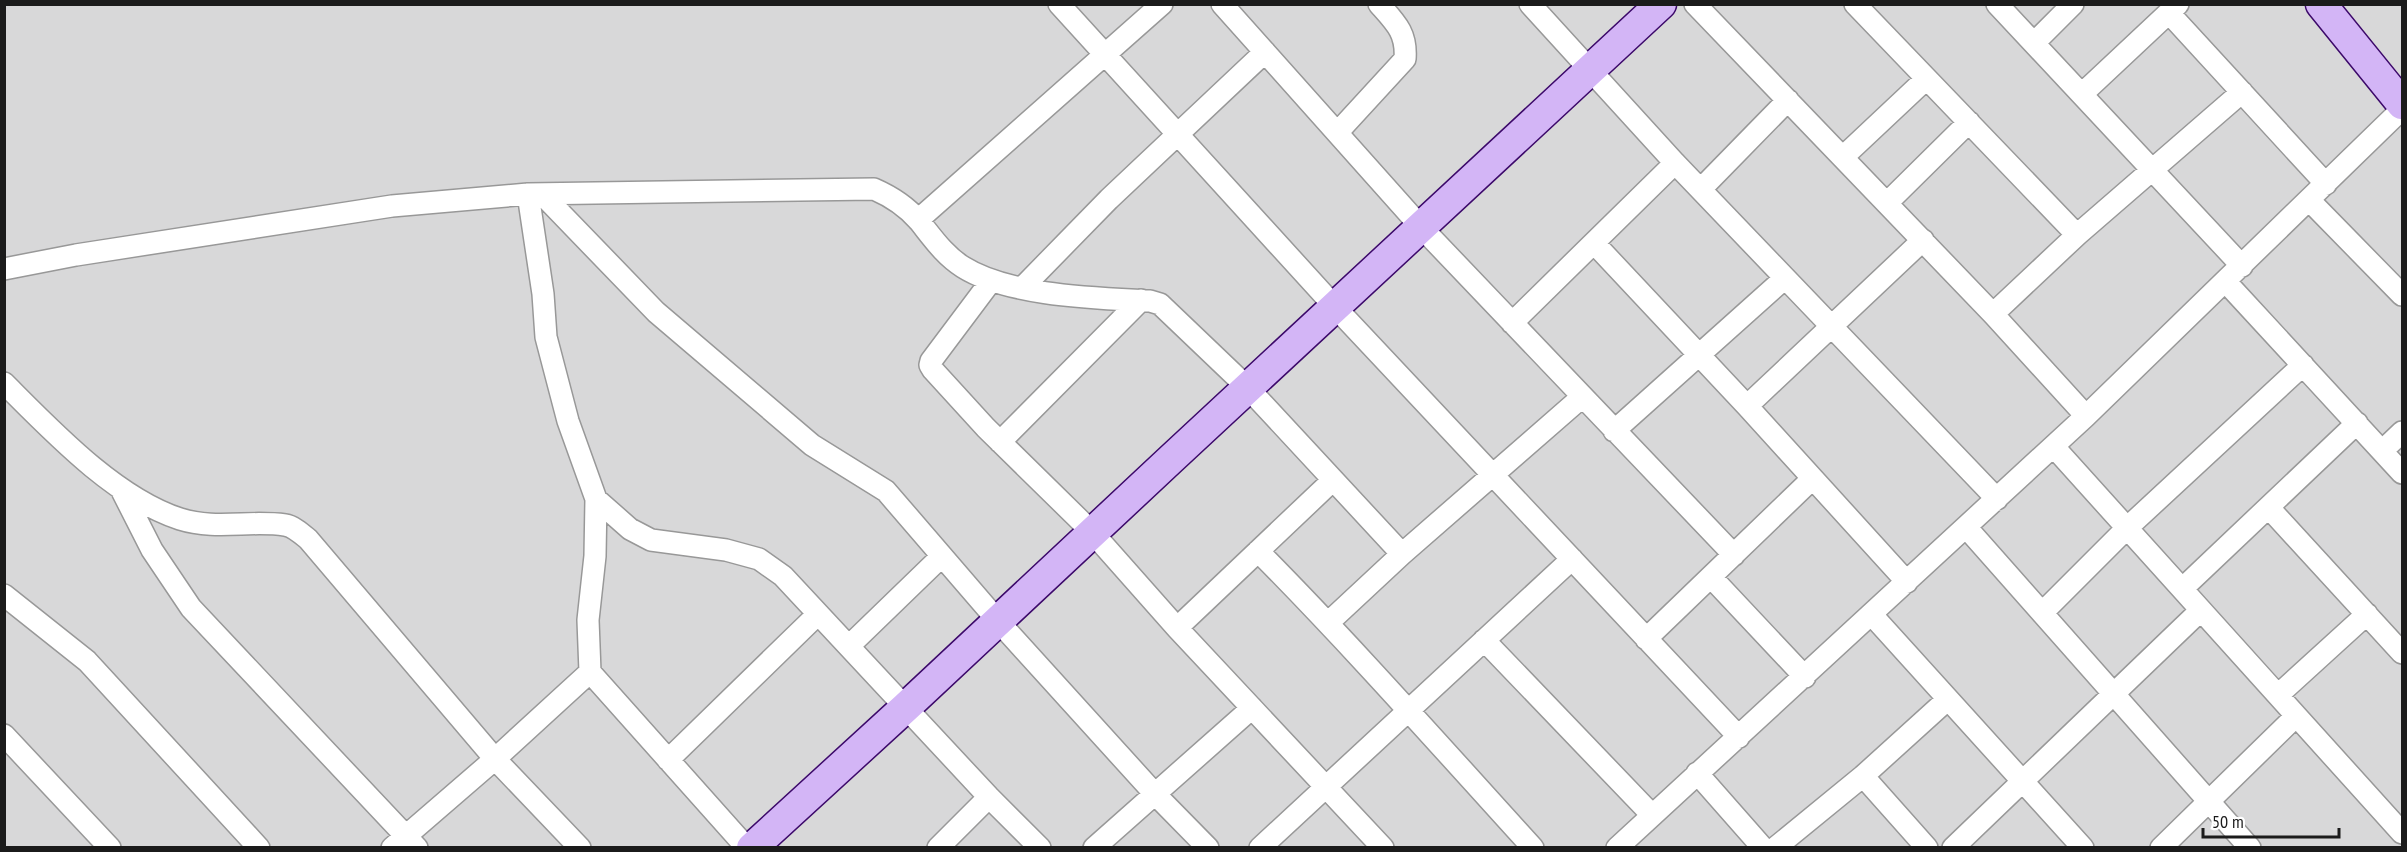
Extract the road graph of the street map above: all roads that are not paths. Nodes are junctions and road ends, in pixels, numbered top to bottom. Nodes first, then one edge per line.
1 (1059, 4) edge
2 (1162, 4) edge
3 (1222, 4) edge
4 (1379, 4) edge
5 (1530, 4) edge
6 (1662, 4) edge
7 (1695, 4) edge
8 (1855, 4) edge
9 (1997, 4) edge
10 (2073, 4) edge
11 (2321, 4) edge
12 (2174, 9) edge
13 (2035, 42) junction
14 (1265, 52) junction
15 (1104, 55) junction
16 (1591, 71) junction
17 (1926, 79) junction
18 (2242, 92) junction
19 (2082, 94) junction
20 (1788, 100) junction
21 (2403, 104) edge
22 (2403, 109) edge
23 (1969, 122) junction
24 (1337, 133) junction
25 (1177, 135) junction
26 (1843, 157) junction
27 (1675, 163) junction
28 (2152, 170) junction
29 (2326, 184) junction
30 (1701, 189) junction
31 (536, 194) junction
32 (2310, 201) junction
33 (1887, 203) junction
34 (918, 220) junction
35 (1421, 227) junction
36 (2078, 235) junction
37 (1923, 240) junction
38 (1594, 243) junction
39 (2242, 266) junction
40 (4, 269) edge
41 (1785, 278) junction
42 (991, 281) junction
43 (2225, 281) junction
44 (1023, 287) junction
45 (2403, 295) edge
46 (1141, 300) junction
47 (1335, 307) junction
48 (1994, 314) junction
49 (1512, 323) junction
50 (1831, 326) junction
51 (1700, 356) junction
52 (2303, 365) junction
53 (4, 383) edge
54 (1248, 388) junction
55 (1582, 397) junction
56 (1747, 406) junction
57 (2086, 416) junction
58 (2357, 423) junction
59 (1614, 431) junction
60 (2403, 432) edge
61 (1000, 441) junction
62 (2054, 447) junction
63 (2382, 451) junction
64 (2403, 472) edge
65 (1494, 476) junction
66 (1812, 479) junction
67 (1333, 480) junction
68 (122, 489) junction
69 (596, 499) junction
70 (1997, 499) junction
71 (2269, 508) junction
72 (1966, 527) junction
73 (2127, 528) junction
74 (1092, 532) junction
75 (1258, 550) junction
76 (1402, 554) junction
77 (1734, 555) junction
78 (942, 556) junction
79 (1572, 559) junction
80 (1711, 577) junction
81 (1907, 582) junction
82 (2182, 589) junction
83 (4, 595) edge
84 (2201, 610) junction
85 (2042, 613) junction
86 (818, 614) junction
87 (2367, 614) junction
88 (1872, 615) junction
89 (998, 621) junction
90 (1329, 622) junction
91 (1177, 628) junction
92 (1646, 639) junction
93 (1485, 640) junction
94 (849, 646) junction
95 (2403, 653) edge
96 (590, 672) junction
97 (1805, 677) junction
98 (2114, 694) junction
99 (2278, 695) junction
100 (1948, 699) junction
101 (906, 707) junction
102 (1252, 708) junction
103 (1408, 712) junction
104 (2296, 716) junction
105 (4, 735) edge
106 (1738, 737) junction
107 (495, 759) junction
108 (668, 759) junction
109 (1697, 773) junction
110 (1863, 776) junction
111 (2022, 782) junction
112 (1326, 787) junction
113 (1154, 793) junction
114 (989, 797) junction
115 (2209, 801) junction
116 (1652, 815) junction
117 (2403, 833) edge
118 (405, 843) edge
119 (110, 848) edge
120 (259, 848) edge
121 (580, 848) edge
122 (749, 848) edge
123 (938, 848) edge
124 (1040, 848) edge
125 (1094, 848) edge
126 (1208, 848) edge
127 (1260, 848) edge
128 (1383, 848) edge
129 (1533, 848) edge
130 (1617, 848) edge
131 (1763, 848) edge
132 (1775, 848) edge
133 (1927, 848) edge
134 (1953, 848) edge
135 (2083, 848) edge
136 (2161, 848) edge
137 (2250, 848) edge

1 - 15 street
2 - 15 street
3 - 14 street
4 - 24 street
5 - 16 street
6 - 16 street
7 - 20 street
8 - 17 street
9 - 13 street
10 - 13 street
11 - 21 street
12 - 18 street
12 - 19 street
13 - 19 street
14 - 24 street
14 - 25 street
15 - 25 street
15 - 34 street
16 - 27 street
16 - 35 street
17 - 23 street
17 - 26 street
18 - 28 street
18 - 29 street
19 - 28 street
20 - 26 street
20 - 30 street
22 - 29 street
23 - 33 street
23 - 36 street
24 - 35 street
25 - 44 street
25 - 47 street
26 - 33 street
27 - 30 street
27 - 38 street
28 - 36 street
28 - 39 street
29 - 32 street
30 - 41 street
31 - 34 street
31 - 40 street
31 - 69 street
31 - 78 street
32 - 39 street
32 - 45 street
33 - 37 street
34 - 42 street
35 - 47 street
35 - 49 street
36 - 48 street
37 - 48 street
37 - 50 street
38 - 49 street
38 - 51 street
39 - 43 street
41 - 50 street
41 - 51 street
42 - 44 street
42 - 61 street
43 - 52 street
43 - 57 street
44 - 46 street
46 - 54 street
46 - 61 street
47 - 54 street
47 - 65 street
48 - 57 street
49 - 55 street
50 - 56 street
50 - 70 street
51 - 56 street
51 - 59 street
52 - 58 street
52 - 73 street
53 - 68 street
54 - 67 street
54 - 74 street
55 - 59 street
55 - 65 street
56 - 66 street
57 - 62 street
58 - 63 street
58 - 71 street
59 - 77 street
60 - 63 street
61 - 74 street
62 - 70 street
62 - 73 street
63 - 64 street
65 - 76 street
65 - 79 street
66 - 77 street
66 - 81 street
67 - 75 street
67 - 76 street
68 - 107 street
68 - 118 street
69 - 86 street
69 - 96 street
70 - 72 street
71 - 82 street
71 - 87 street
72 - 81 street
72 - 85 street
73 - 82 street
73 - 85 street
74 - 89 street
74 - 91 street
75 - 90 street
75 - 91 street
76 - 90 street
77 - 80 street
78 - 89 street
78 - 94 street
79 - 92 street
79 - 93 street
80 - 92 street
80 - 97 street
81 - 88 street
82 - 84 street
83 - 120 street
84 - 98 street
84 - 99 street
85 - 98 street
86 - 94 street
86 - 108 street
87 - 95 street
87 - 99 street
88 - 97 street
88 - 100 street
89 - 101 street
89 - 113 street
90 - 103 street
91 - 102 street
92 - 106 street
93 - 103 street
93 - 116 street
94 - 101 street
96 - 107 street
96 - 108 street
97 - 106 street
98 - 111 street
98 - 115 street
99 - 104 street
100 - 110 street
100 - 111 street
101 - 114 street
101 - 122 street
102 - 112 street
102 - 113 street
103 - 112 street
103 - 129 street
104 - 115 street
104 - 117 street
105 - 119 street
106 - 109 street
107 - 118 street
107 - 121 street
108 - 122 street
109 - 116 street
109 - 131 street
110 - 132 street
110 - 133 street
111 - 134 street
111 - 135 street
112 - 127 street
112 - 128 street
113 - 125 street
113 - 126 street
114 - 123 street
114 - 124 street
115 - 136 street
115 - 137 street
116 - 130 street

